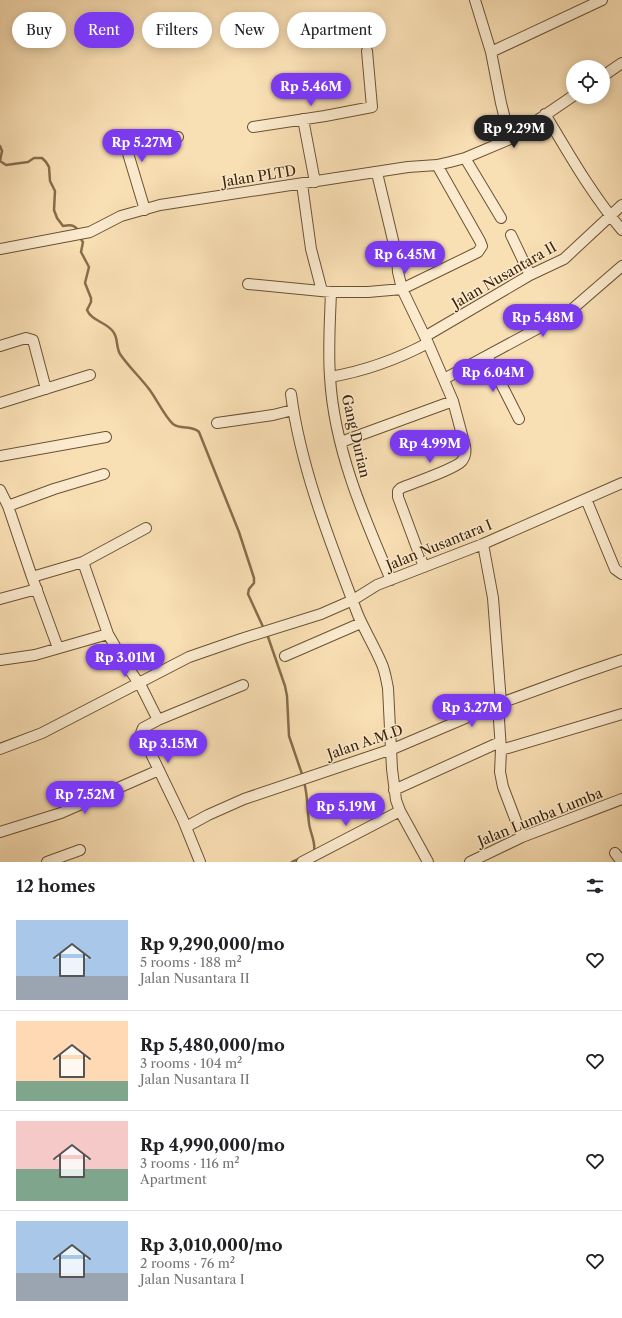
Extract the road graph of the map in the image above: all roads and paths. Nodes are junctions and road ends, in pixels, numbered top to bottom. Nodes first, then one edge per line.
1 (475, 0) edge
2 (597, 1) edge
3 (367, 51) dead end
4 (490, 52) junction
5 (622, 63) edge
6 (610, 71) edge
7 (566, 100) edge
8 (545, 114) junction
9 (303, 119) junction
10 (253, 127) dead end
11 (178, 136) dead end
12 (510, 138) junction
13 (465, 158) junction
14 (437, 165) junction
15 (377, 172) junction
16 (315, 182) junction
17 (302, 184) junction
18 (622, 205) edge
19 (145, 210) junction
20 (610, 216) junction
21 (501, 218) dead end
22 (622, 230) edge
23 (511, 235) dead end
24 (0, 249) edge
25 (622, 266) edge
26 (530, 276) junction
27 (248, 284) dead end
28 (402, 289) junction
29 (327, 291) junction
30 (427, 340) junction
31 (0, 346) edge
32 (487, 356) junction
33 (90, 375) dead end
34 (330, 378) junction
35 (444, 379) junction
36 (46, 389) junction
37 (291, 394) dead end
38 (453, 401) junction
39 (0, 403) edge
40 (293, 410) junction
41 (519, 419) dead end
42 (217, 423) dead end
43 (106, 437) dead end
44 (340, 442) junction
45 (0, 456) edge
46 (104, 474) dead end
47 (622, 483) edge
48 (0, 490) edge
49 (586, 499) junction
50 (8, 506) junction
51 (146, 528) dead end
52 (483, 544) junction
53 (83, 562) junction
54 (424, 567) junction
55 (622, 574) edge
56 (32, 577) junction
57 (391, 580) junction
58 (37, 589) junction
59 (0, 600) edge
60 (353, 600) junction
61 (361, 623) junction
62 (108, 634) junction
63 (58, 648) junction
64 (285, 656) dead end
65 (0, 660) edge
66 (622, 660) edge
67 (139, 683) junction
68 (243, 685) dead end
69 (499, 704) junction
70 (622, 714) edge
71 (158, 720) junction
72 (501, 746) junction
73 (0, 749) edge
74 (392, 749) junction
75 (159, 770) junction
76 (394, 790) junction
77 (622, 799) edge
78 (400, 811) junction
79 (186, 827) junction
80 (0, 832) edge
81 (522, 837) junction
82 (80, 850) dead end
83 (615, 853) dead end
84 (46, 862) edge
85 (200, 862) edge
86 (302, 862) edge
87 (428, 862) edge
88 (470, 862) edge
89 (622, 862) edge

1 - 4 street
2 - 4 street
3 - 9 street
4 - 12 street
5 - 6 street
7 - 8 street, Jalan PLTD
8 - 12 street, Jalan PLTD
8 - 20 street
9 - 10 street
9 - 16 street
11 - 19 street
12 - 13 street, Jalan PLTD
13 - 14 street, Jalan PLTD
13 - 21 street
14 - 15 street, Jalan PLTD
14 - 28 street
15 - 16 street, Jalan PLTD
15 - 28 street
16 - 17 street, Jalan PLTD
17 - 19 street, Jalan PLTD
17 - 29 street, Gang Durian
18 - 20 street, Jalan Nusantara II
19 - 24 street, Jalan PLTD
20 - 22 street
20 - 26 street, Jalan Nusantara II
23 - 26 street
25 - 32 street
26 - 30 street, Jalan Nusantara II
27 - 29 street
28 - 29 street
28 - 30 street
29 - 34 street, Gang Durian
30 - 34 street, Jalan Nusantara II
30 - 35 street
31 - 36 street
32 - 35 street
32 - 41 street
33 - 36 street
34 - 44 street, Gang Durian
35 - 38 street
36 - 39 street
37 - 40 street
38 - 44 street
38 - 54 street
40 - 42 street
40 - 60 street
43 - 45 street
44 - 57 street, Gang Durian
46 - 50 street
47 - 49 street, Jalan Nusantara I
48 - 50 street
49 - 52 street, Jalan Nusantara I
49 - 55 street
50 - 56 street
51 - 53 street
52 - 54 street, Jalan Nusantara I
52 - 69 street
53 - 56 street
53 - 62 street
54 - 57 street, Jalan Nusantara I
56 - 58 street
57 - 60 street, Jalan Nusantara I
58 - 59 street
58 - 63 street
60 - 61 street
60 - 67 street, Jalan Nusantara I
61 - 64 street
61 - 74 street
62 - 63 street
62 - 67 street
63 - 65 street
66 - 69 street, Jalan A.M.D
67 - 71 street
67 - 73 street, Jalan Nusantara I
68 - 71 street
69 - 72 street
69 - 74 street, Jalan A.M.D
70 - 72 street
71 - 75 street
72 - 76 street
72 - 81 street
74 - 76 street
74 - 79 street, Jalan A.M.D
75 - 79 street
75 - 80 street
76 - 78 street
77 - 81 street, Jalan Lumba Lumba
78 - 86 street
78 - 87 street
79 - 85 street
81 - 88 street, Jalan Lumba Lumba
82 - 84 street
83 - 89 street

